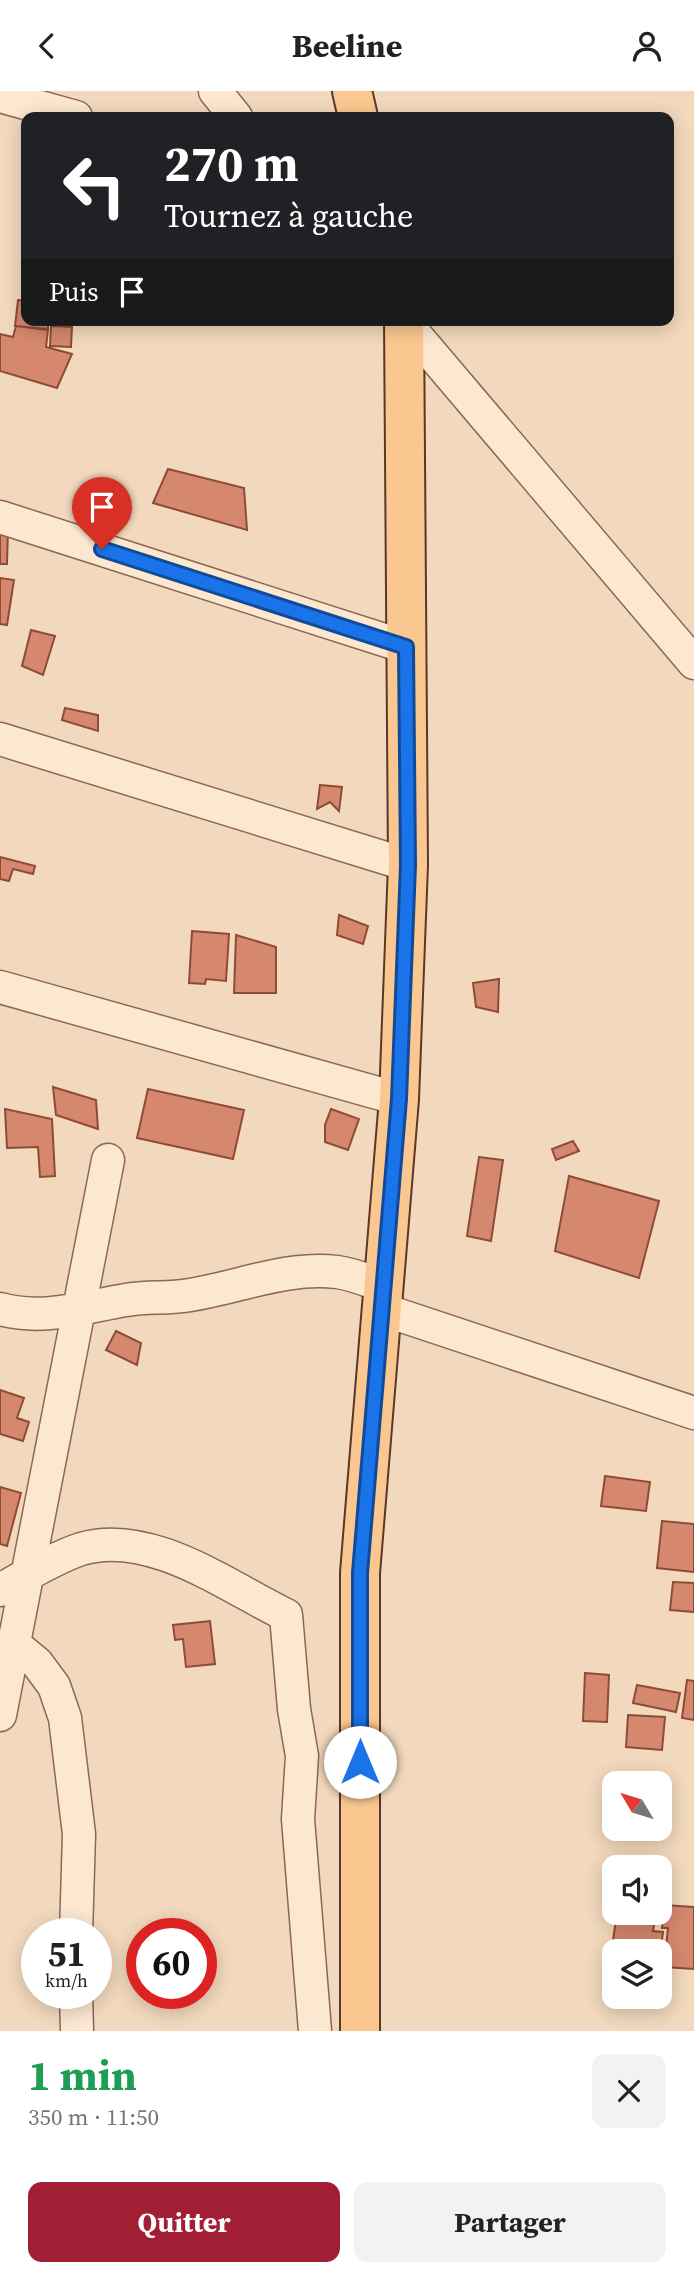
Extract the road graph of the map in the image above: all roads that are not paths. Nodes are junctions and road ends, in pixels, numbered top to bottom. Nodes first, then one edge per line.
1 (215, 91) edge
2 (352, 91) edge
3 (0, 96) edge
4 (58, 112) edge
5 (232, 112) edge
6 (357, 112) edge
7 (404, 326) edge
8 (408, 326) edge
9 (0, 517) edge
10 (406, 647) junction
11 (694, 663) edge
12 (0, 739) edge
13 (408, 865) junction
14 (0, 987) edge
15 (399, 1099) junction
16 (108, 1160) dead end
17 (382, 1298) junction
18 (0, 1310) edge
19 (79, 1310) junction
20 (694, 1413) edge
21 (27, 1575) junction
22 (0, 1590) edge
23 (14, 1644) junction
24 (0, 1715) edge
25 (76, 1918) edge
26 (76, 2009) edge
27 (77, 2031) edge
28 (315, 2031) edge
29 (360, 2031) edge

1 - 5 street
2 - 6 main road
3 - 4 street
7 - 10 main road
8 - 11 street
9 - 10 street
10 - 13 main road
12 - 13 street
13 - 15 main road
14 - 15 street
15 - 17 main road
16 - 19 street
17 - 19 street
17 - 20 street
17 - 29 main road
18 - 19 street
19 - 21 street
21 - 22 street
21 - 23 street
21 - 28 street
23 - 24 street
23 - 25 street
26 - 27 street

